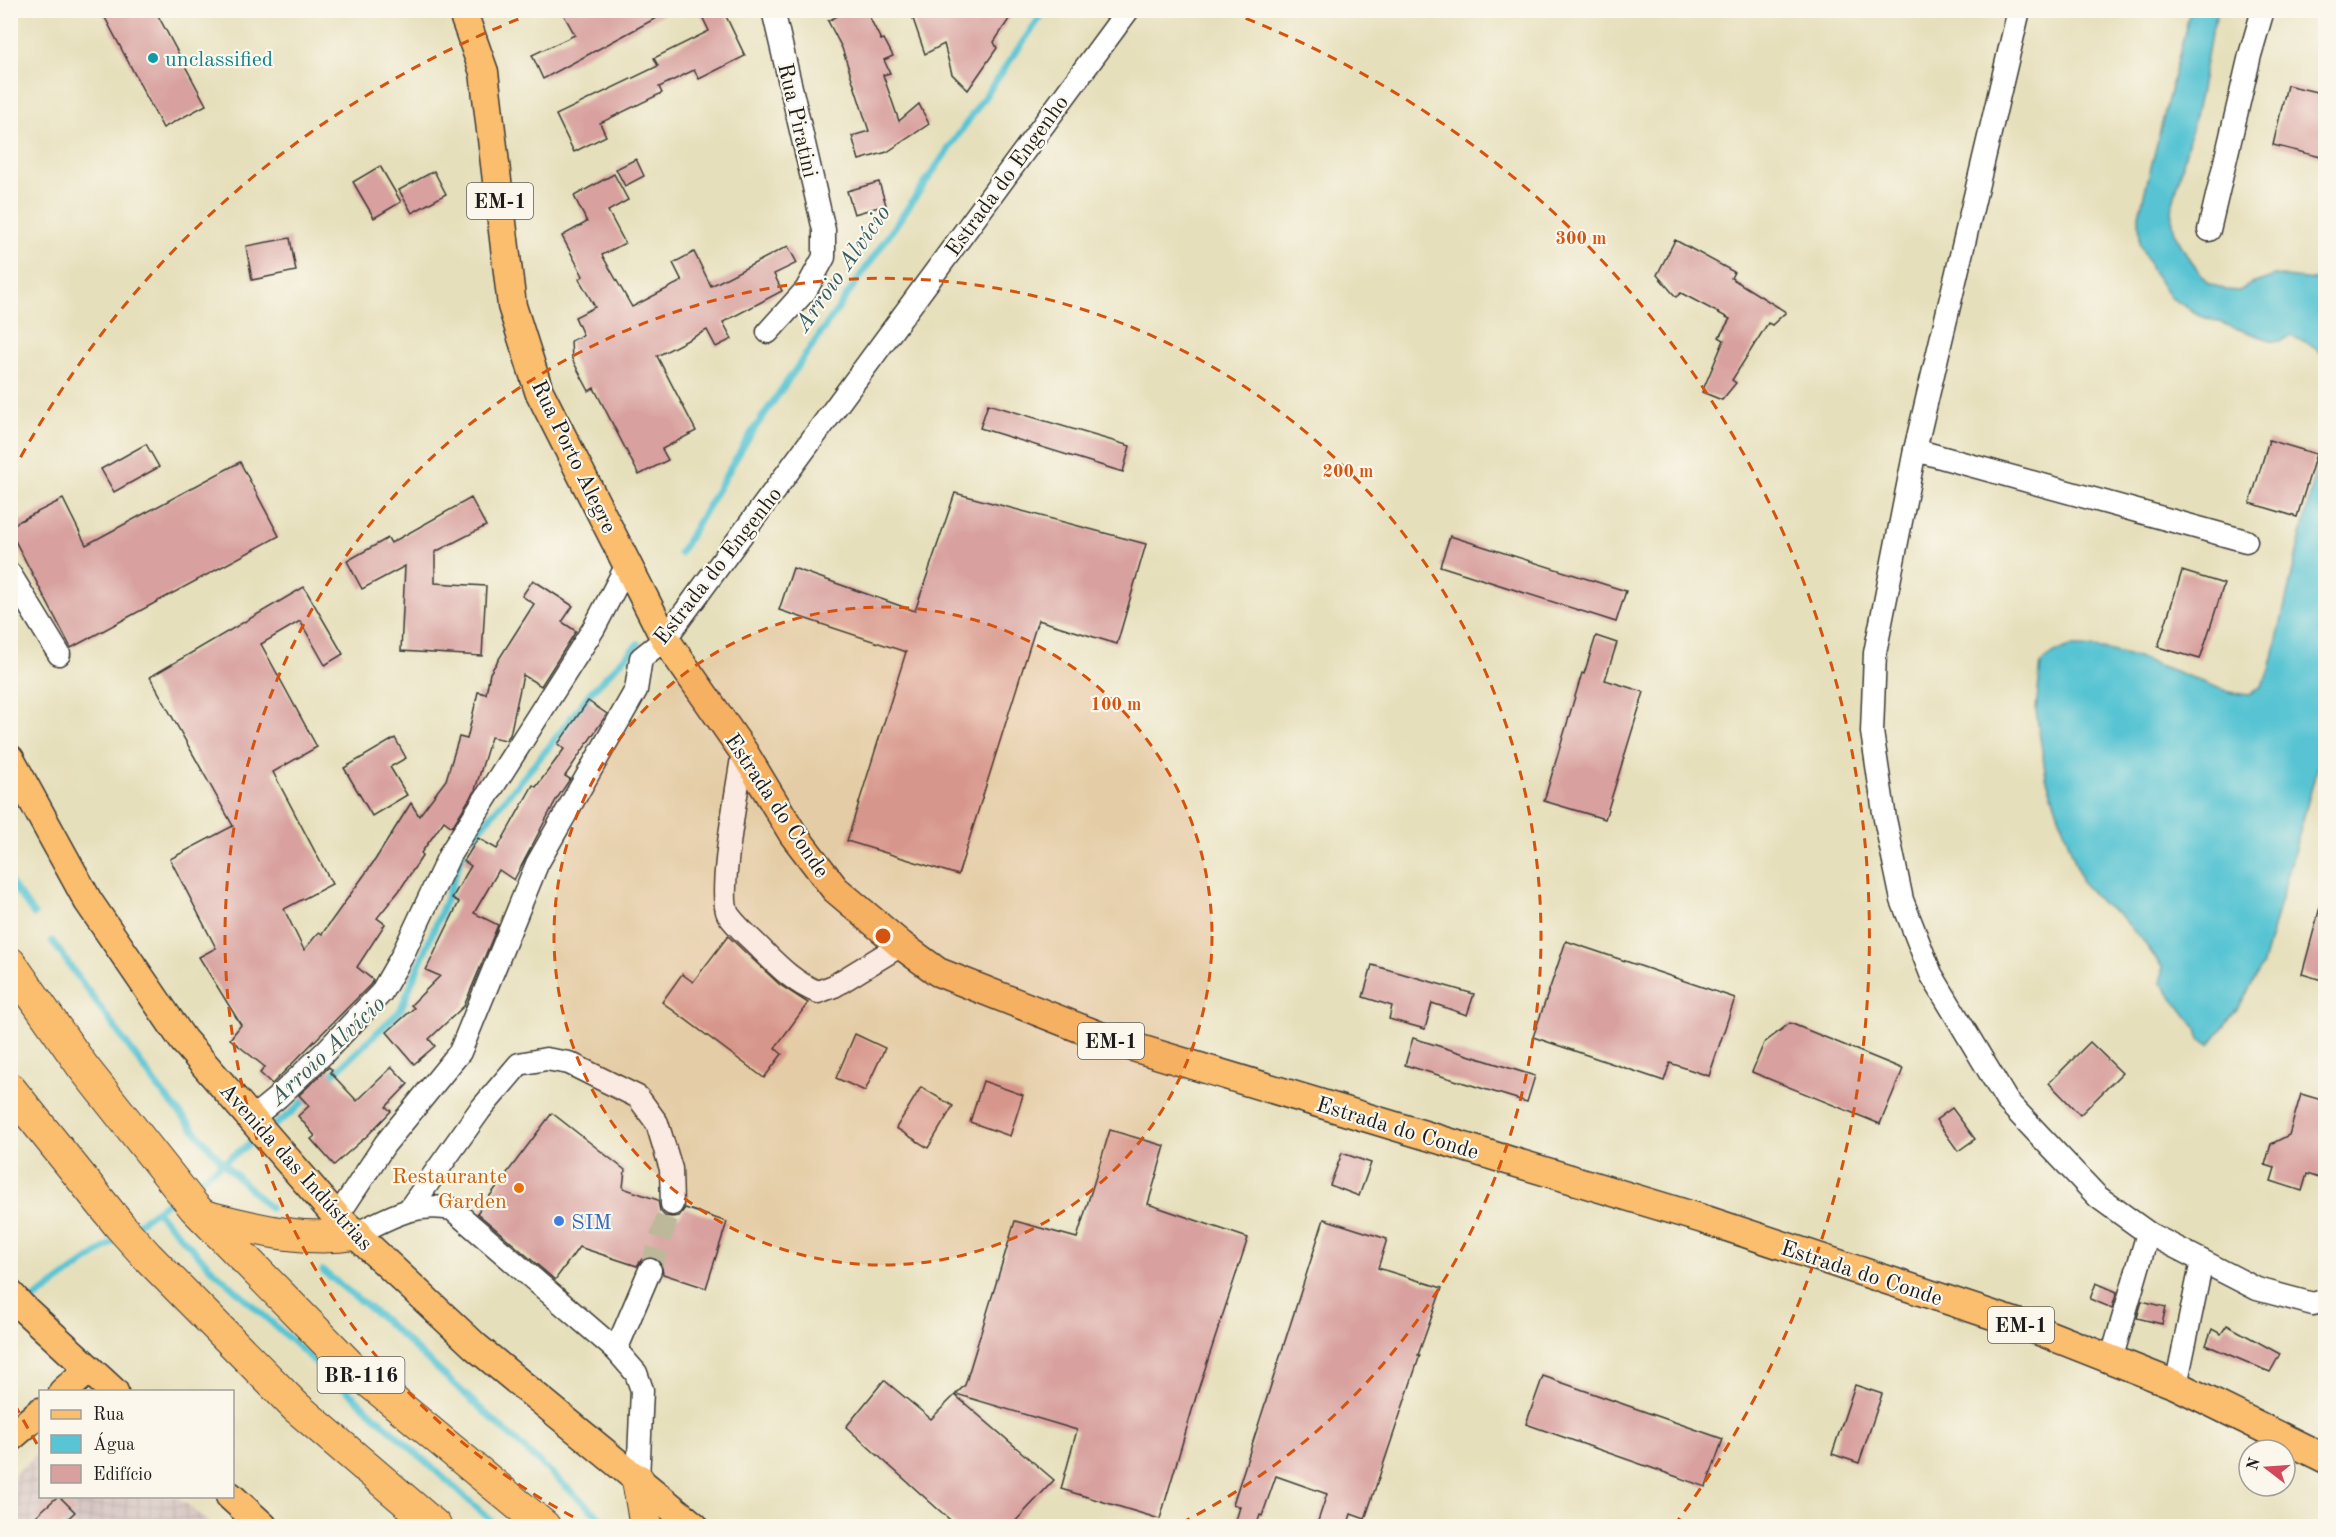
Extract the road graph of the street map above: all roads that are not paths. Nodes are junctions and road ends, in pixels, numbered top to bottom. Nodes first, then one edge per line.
1 (462, 10) edge
2 (773, 10) edge
3 (1128, 10) edge
4 (2019, 10) edge
5 (2263, 10) edge
6 (2209, 230) dead end
7 (768, 332) dead end
8 (1915, 450) junction
9 (2246, 541) dead end
10 (633, 572) junction
11 (10, 574) edge
12 (665, 639) junction
13 (59, 654) dead end
14 (743, 751) junction
15 (10, 759) edge
16 (901, 945) junction
17 (10, 963) edge
18 (10, 1089) edge
19 (253, 1120) junction
20 (672, 1204) tunnel mouth
21 (410, 1209) junction
22 (199, 1211) junction
23 (347, 1225) junction
24 (2148, 1233) junction
25 (2202, 1261) junction
26 (650, 1270) tunnel mouth
27 (2325, 1300) edge
28 (22, 1306) edge
29 (616, 1350) junction
30 (2111, 1360) junction
31 (89, 1369) junction
32 (2176, 1385) junction
33 (65, 1390) edge
34 (112, 1390) edge
35 (39, 1413) edge
36 (10, 1438) edge
37 (2325, 1459) edge
38 (638, 1480) junction
39 (231, 1498) edge
40 (263, 1527) edge
41 (435, 1527) edge
42 (544, 1527) edge
43 (646, 1527) edge
44 (694, 1527) edge

1 - 10 main road, Rua Porto Alegre / EM-1
2 - 7 street, Rua Piratini
3 - 12 street, Estrada do Engenho
4 - 8 street
5 - 6 street
8 - 9 street
8 - 24 street
10 - 12 main road, Estrada do Conde / EM-1
10 - 19 street
11 - 13 street
12 - 14 main road, Estrada do Conde / EM-1
12 - 23 street, Estrada do Engenho
14 - 16 main road, Estrada do Conde / EM-1
14 - 16 street
15 - 19 main road, Avenida das Indústrias
16 - 30 main road, Estrada do Conde / EM-1
17 - 22 highway, BR-116
18 - 41 highway, BR-116
19 - 23 main road, Avenida das Indústrias
20 - 21 street
21 - 23 street
21 - 29 street
22 - 23 highway
22 - 42 highway, BR-116
23 - 38 main road, Avenida das Indústrias
24 - 25 street
24 - 30 street
25 - 27 street
25 - 32 street
26 - 29 street
28 - 31 main road
29 - 38 street
30 - 32 main road, Estrada do Conde / EM-1
31 - 33 main road
31 - 34 main road
32 - 37 main road, Estrada do Conde / EM-1
35 - 36 main road
38 - 43 highway
38 - 44 main road, Avenida das Indústrias
39 - 40 main road

